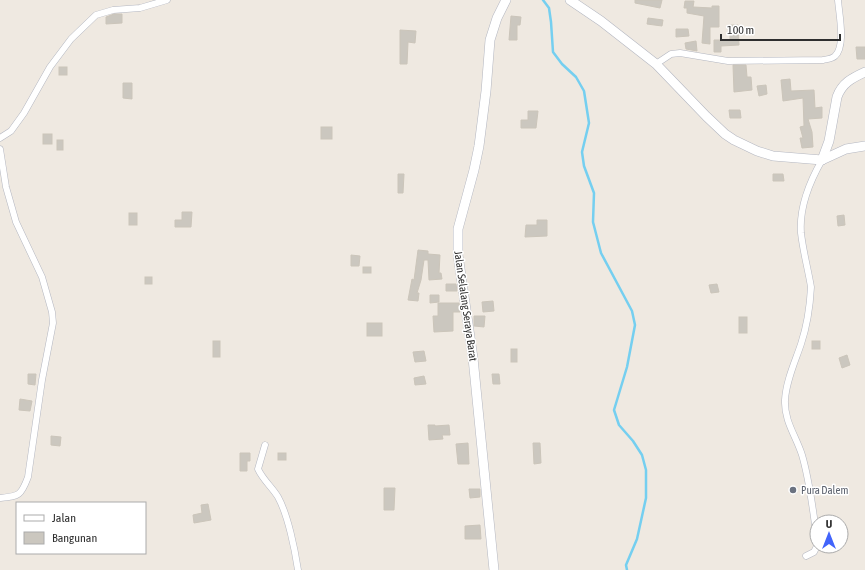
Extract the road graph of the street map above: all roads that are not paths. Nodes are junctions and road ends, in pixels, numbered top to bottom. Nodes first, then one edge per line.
1 (167, 0) edge
2 (506, 0) edge
3 (570, 0) edge
4 (838, 0) edge
5 (656, 64) junction
6 (865, 72) edge
7 (0, 138) edge
8 (865, 146) edge
9 (0, 149) edge
10 (822, 160) junction
11 (265, 445) dead end
12 (0, 498) edge
13 (813, 514) edge
14 (810, 554) edge
15 (806, 556) dead end
16 (298, 570) edge
17 (494, 570) edge

1 - 7 street
2 - 17 street, Jalan Selalang Seraya Barat
3 - 5 street
4 - 5 street
5 - 10 street
6 - 10 street
8 - 10 street
9 - 12 street
10 - 13 street
11 - 16 street
14 - 15 street

